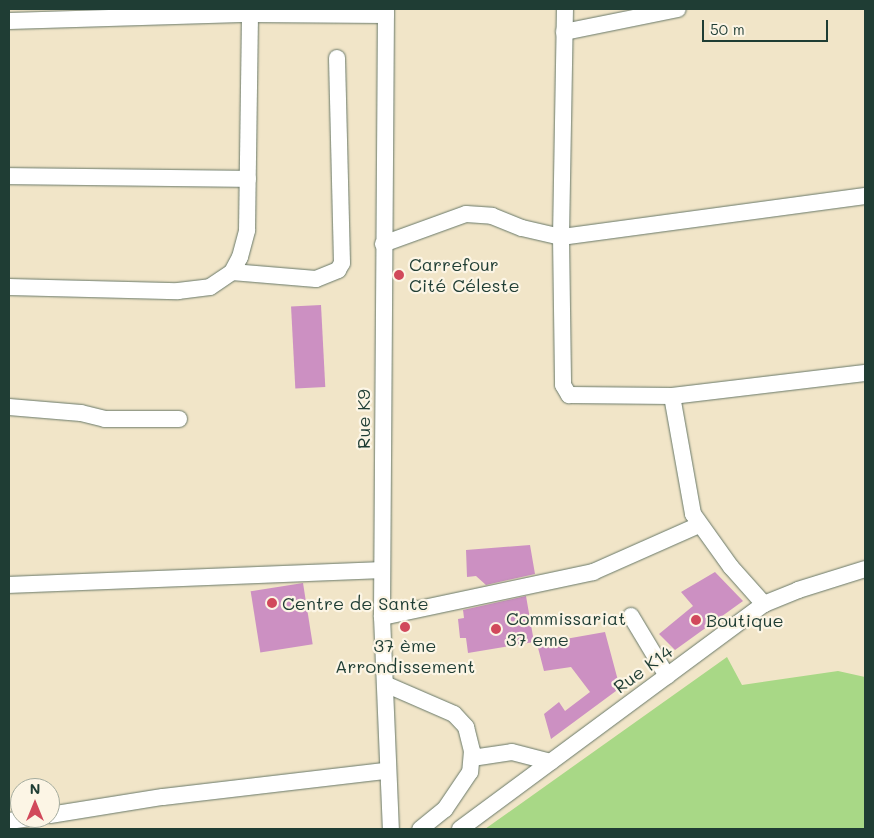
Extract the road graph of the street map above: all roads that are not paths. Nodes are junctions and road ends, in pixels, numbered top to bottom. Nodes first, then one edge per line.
1 (565, 9) edge
2 (678, 9) edge
3 (250, 11) edge
4 (386, 12) edge
5 (96, 14) edge
6 (9, 21) edge
7 (564, 32) junction
8 (337, 58) dead end
9 (9, 176) edge
10 (248, 179) junction
11 (865, 196) edge
12 (561, 237) junction
13 (383, 244) junction
14 (232, 272) junction
15 (9, 287) edge
16 (865, 373) edge
17 (672, 396) junction
18 (9, 407) edge
19 (179, 419) dead end
20 (699, 524) junction
21 (865, 569) edge
22 (382, 570) junction
23 (9, 585) edge
24 (764, 604) junction
25 (631, 616) dead end
26 (382, 617) junction
27 (667, 676) junction
28 (384, 684) junction
29 (472, 758) junction
30 (551, 762) junction
31 (386, 771) junction
32 (60, 813) edge
33 (391, 829) edge
34 (420, 829) edge
35 (460, 829) edge

1 - 7 street
2 - 7 street
3 - 4 street
3 - 5 street
3 - 10 street
4 - 13 street, Rue K9
5 - 6 street
7 - 12 street
8 - 14 street
9 - 10 street
10 - 14 street
11 - 12 street
12 - 13 street
12 - 17 street
13 - 22 street, Rue K9
14 - 15 street
16 - 17 street
17 - 20 street
18 - 19 street
20 - 24 street
20 - 26 street
21 - 24 street, Rue K14
22 - 23 street
22 - 26 street, Rue K9
24 - 27 street, Rue K14
25 - 27 street
26 - 28 street, Rue K9
27 - 30 street, Rue K14
28 - 29 street
28 - 31 street, Rue K9
29 - 30 street
29 - 34 street
30 - 35 street, Rue K14
31 - 32 street
31 - 33 street, Rue K9

